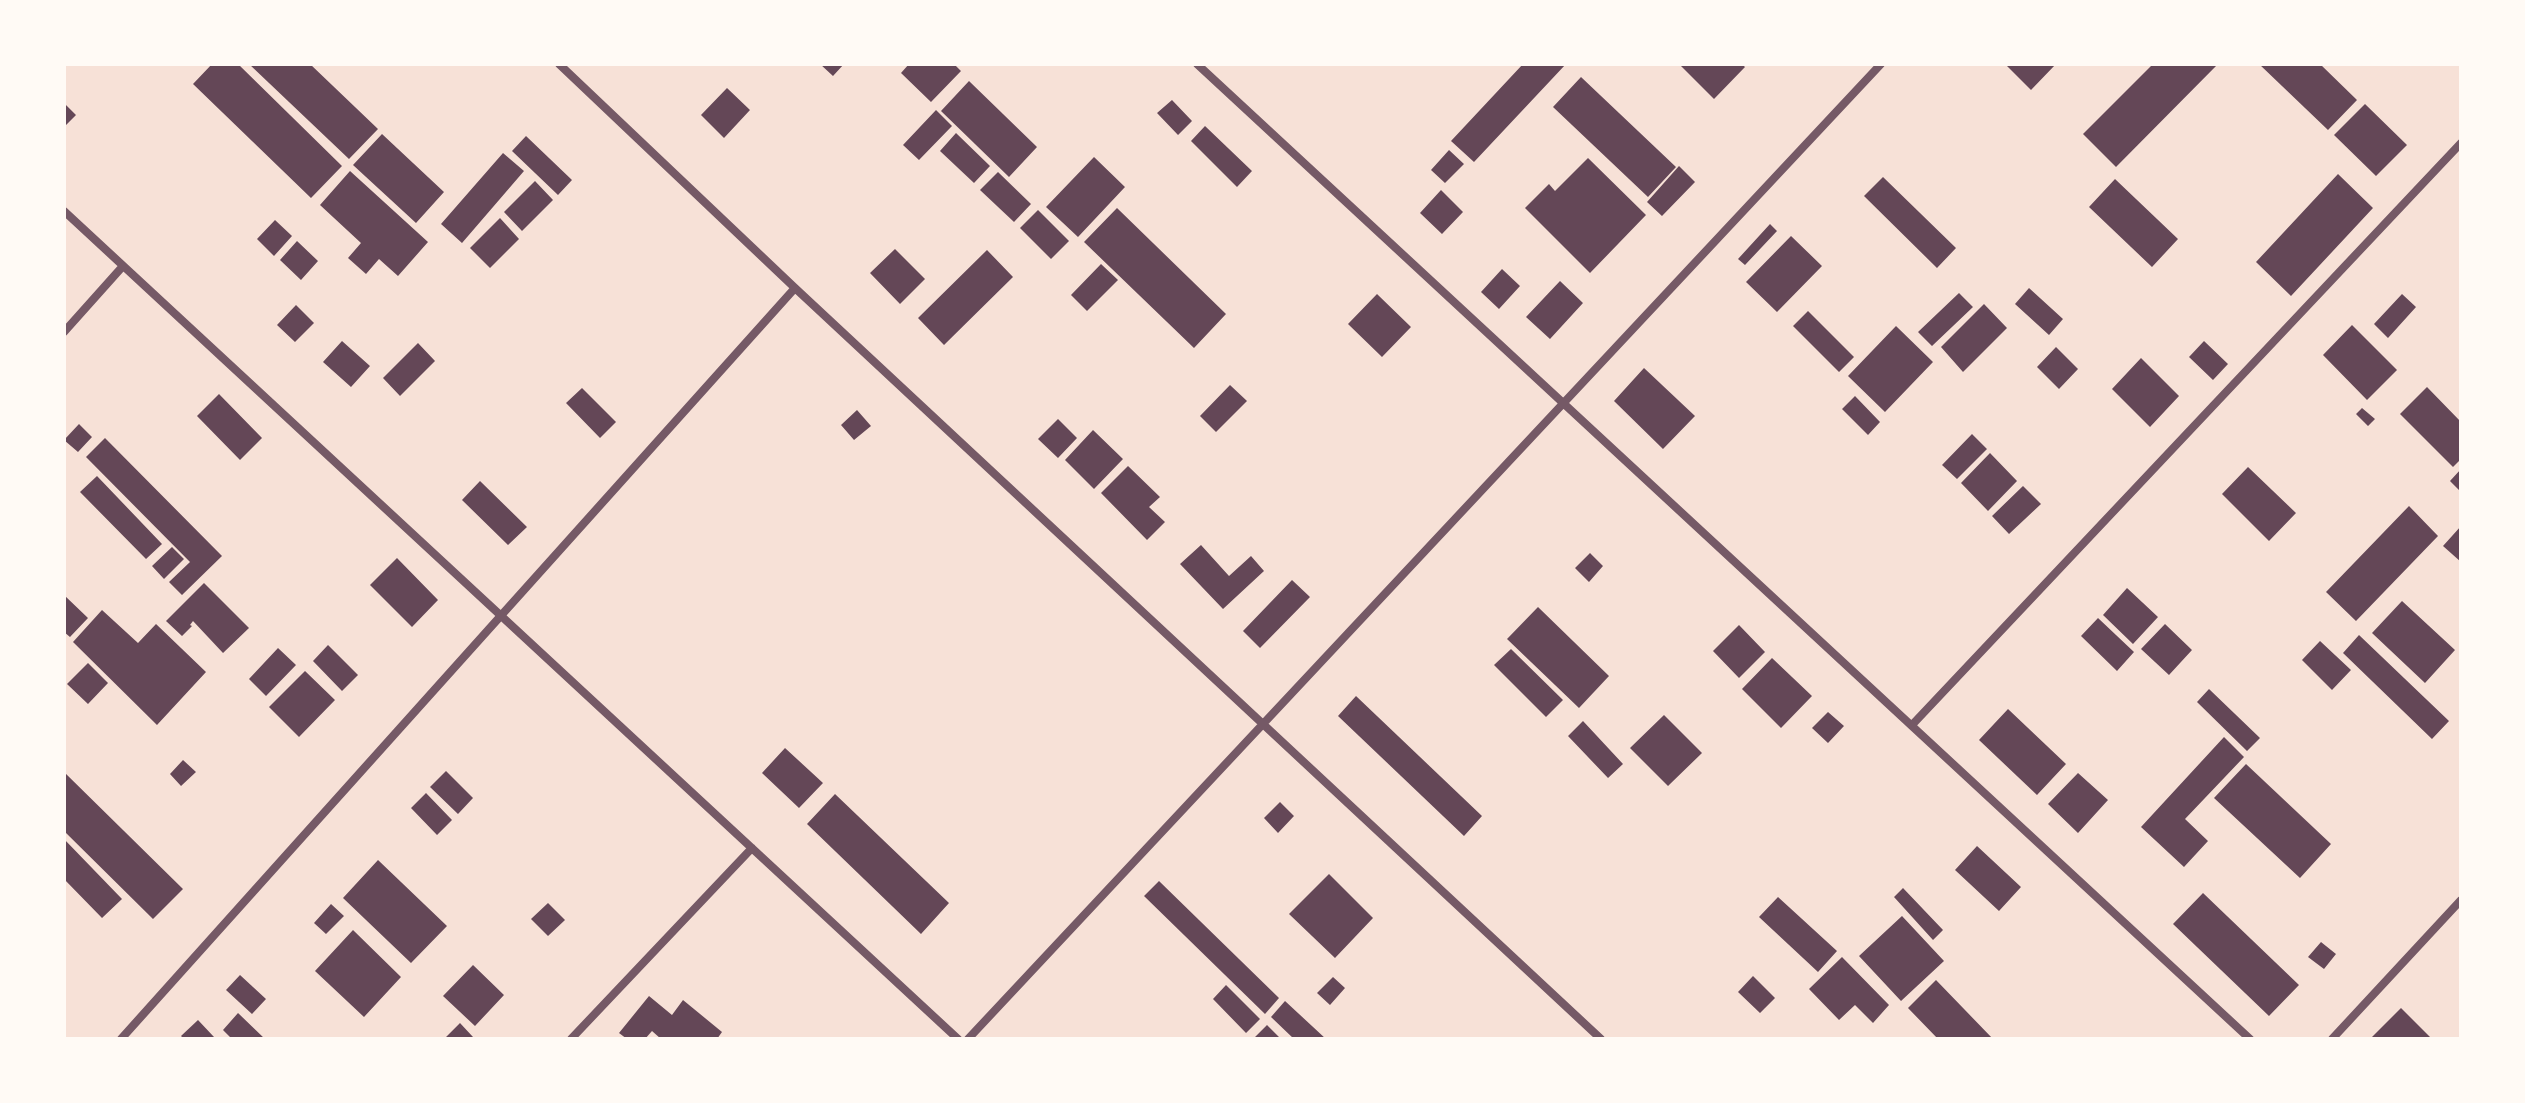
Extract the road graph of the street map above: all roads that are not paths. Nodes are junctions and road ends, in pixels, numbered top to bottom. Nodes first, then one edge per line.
1 (559, 64) edge
2 (1197, 64) edge
3 (1881, 64) edge
4 (2461, 143) edge
5 (64, 211) edge
6 (123, 266) junction
7 (795, 288) junction
8 (64, 332) edge
9 (1564, 403) junction
10 (500, 616) junction
11 (1263, 724) junction
12 (1912, 725) junction
13 (752, 848) junction
14 (2461, 900) edge
15 (121, 1039) edge
16 (571, 1039) edge
17 (958, 1039) edge
18 (968, 1039) edge
19 (1601, 1039) edge
20 (2250, 1039) edge
21 (2332, 1039) edge

1 - 7 street
2 - 9 street
3 - 9 street
4 - 12 street
5 - 6 street
6 - 8 street
6 - 10 street
7 - 10 street
7 - 11 street
9 - 11 street
9 - 12 street
10 - 13 street
10 - 15 street
11 - 18 street
11 - 19 street
12 - 20 street
13 - 16 street
13 - 17 street
14 - 21 street

